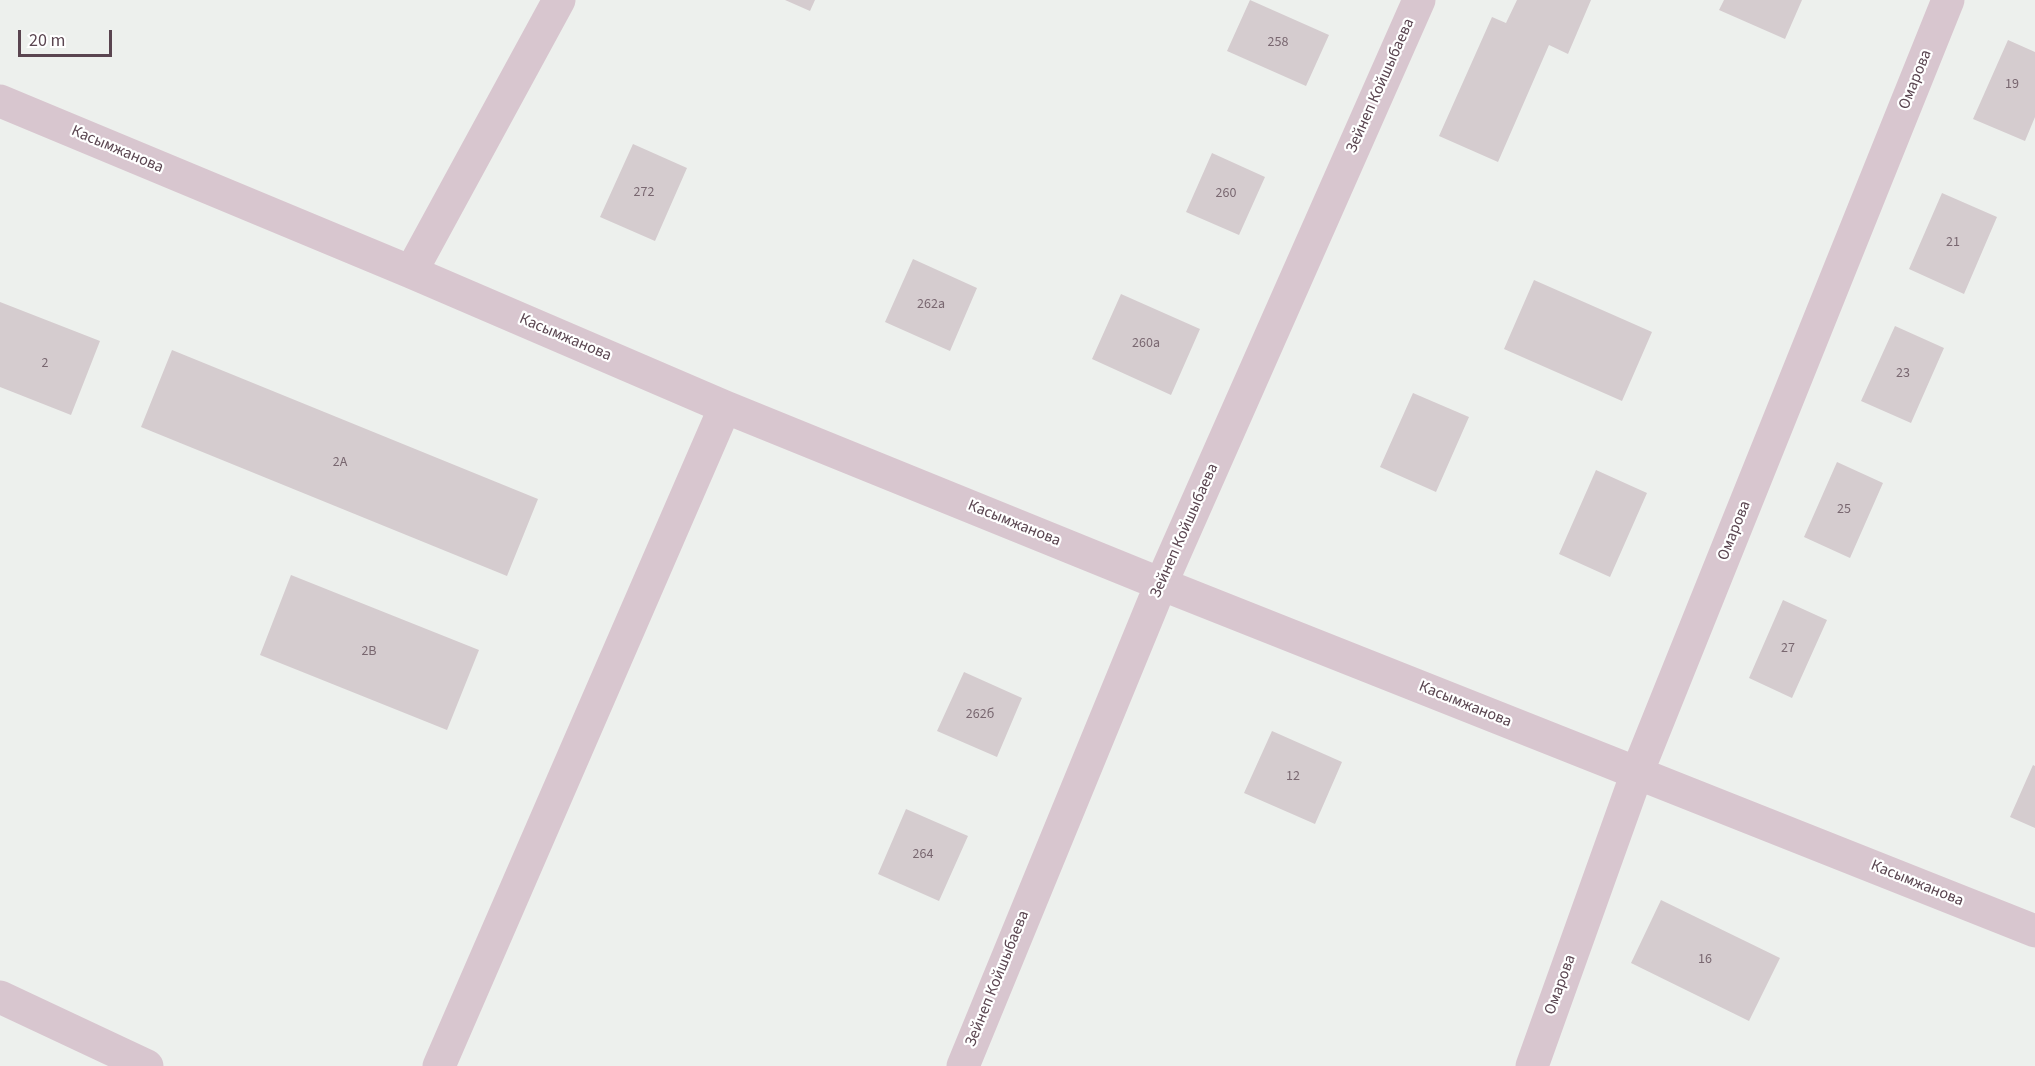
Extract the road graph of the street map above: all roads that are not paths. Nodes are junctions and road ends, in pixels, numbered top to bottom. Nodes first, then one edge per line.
1 (559, 0) edge
2 (1419, 0) edge
3 (1948, 0) edge
4 (0, 101) edge
5 (411, 272) junction
6 (725, 406) junction
7 (1161, 584) junction
8 (1637, 773) junction
9 (2035, 931) edge
10 (0, 997) edge
11 (1538, 1064) edge
12 (147, 1066) edge
13 (439, 1066) edge
14 (963, 1066) edge

1 - 5 street
2 - 7 street, Зейнеп Койшыбаева
3 - 8 street, Омарова
4 - 5 street, Касымжанова
5 - 6 street, Касымжанова
6 - 7 street, Касымжанова
6 - 13 street
7 - 8 street, Касымжанова
7 - 14 street, Зейнеп Койшыбаева
8 - 9 street, Касымжанова
8 - 11 street, Омарова
10 - 12 street

